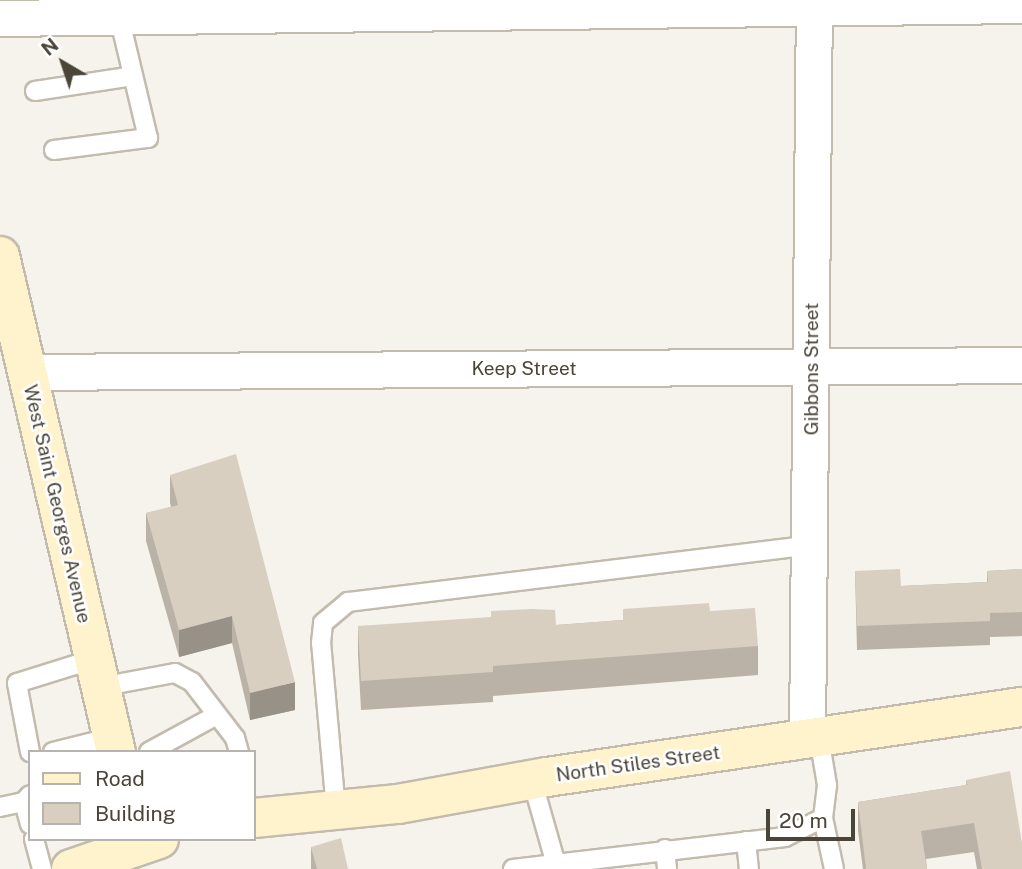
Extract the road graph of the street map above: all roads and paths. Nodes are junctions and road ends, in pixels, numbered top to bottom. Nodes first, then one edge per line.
1 (814, 3) edge
2 (1022, 5) edge
3 (34, 9) edge
4 (106, 11) edge
5 (0, 18) edge
6 (133, 76) junction
7 (35, 91) dead end
8 (54, 150) dead end
9 (2, 272) edge
10 (1022, 365) edge
11 (812, 367) junction
12 (26, 372) junction
13 (810, 545) junction
14 (97, 673) junction
15 (1022, 707) edge
16 (217, 715) junction
17 (813, 738) junction
18 (114, 744) edge
19 (30, 750) edge
20 (68, 750) edge
21 (153, 750) edge
22 (238, 750) edge
23 (532, 780) junction
24 (27, 799) edge
25 (0, 807) edge
26 (336, 810) junction
27 (256, 815) edge
28 (823, 818) junction
29 (35, 841) edge
30 (746, 841) junction
31 (145, 848) edge
32 (665, 849) junction
33 (555, 861) junction
34 (42, 869) edge
35 (71, 869) edge
36 (513, 869) edge
37 (667, 869) edge
38 (749, 869) edge
39 (834, 869) edge

1 - 2 street
1 - 4 street
1 - 11 street, Gibbons Street
3 - 4 street
3 - 5 street
4 - 6 lane
6 - 7 lane
6 - 8 lane
9 - 12 main road, West Saint Georges Avenue
10 - 11 street, Keep Street
11 - 12 street, Keep Street
11 - 13 street, Gibbons Street
12 - 14 main road, West Saint Georges Avenue
13 - 17 street, Gibbons Street
13 - 26 lane
14 - 16 lane
14 - 18 main road, West Saint Georges Avenue
14 - 19 lane
15 - 17 main road, North Stiles Street
16 - 21 lane
16 - 22 lane
17 - 23 main road, North Stiles Street
17 - 28 lane
18 - 20 lane
23 - 26 main road, North Stiles Street
23 - 33 lane
24 - 25 lane
26 - 27 main road, North Stiles Street
28 - 30 lane
28 - 39 lane
29 - 34 lane
30 - 32 lane
30 - 38 lane
31 - 35 main road
32 - 33 lane
32 - 37 lane
33 - 36 lane

